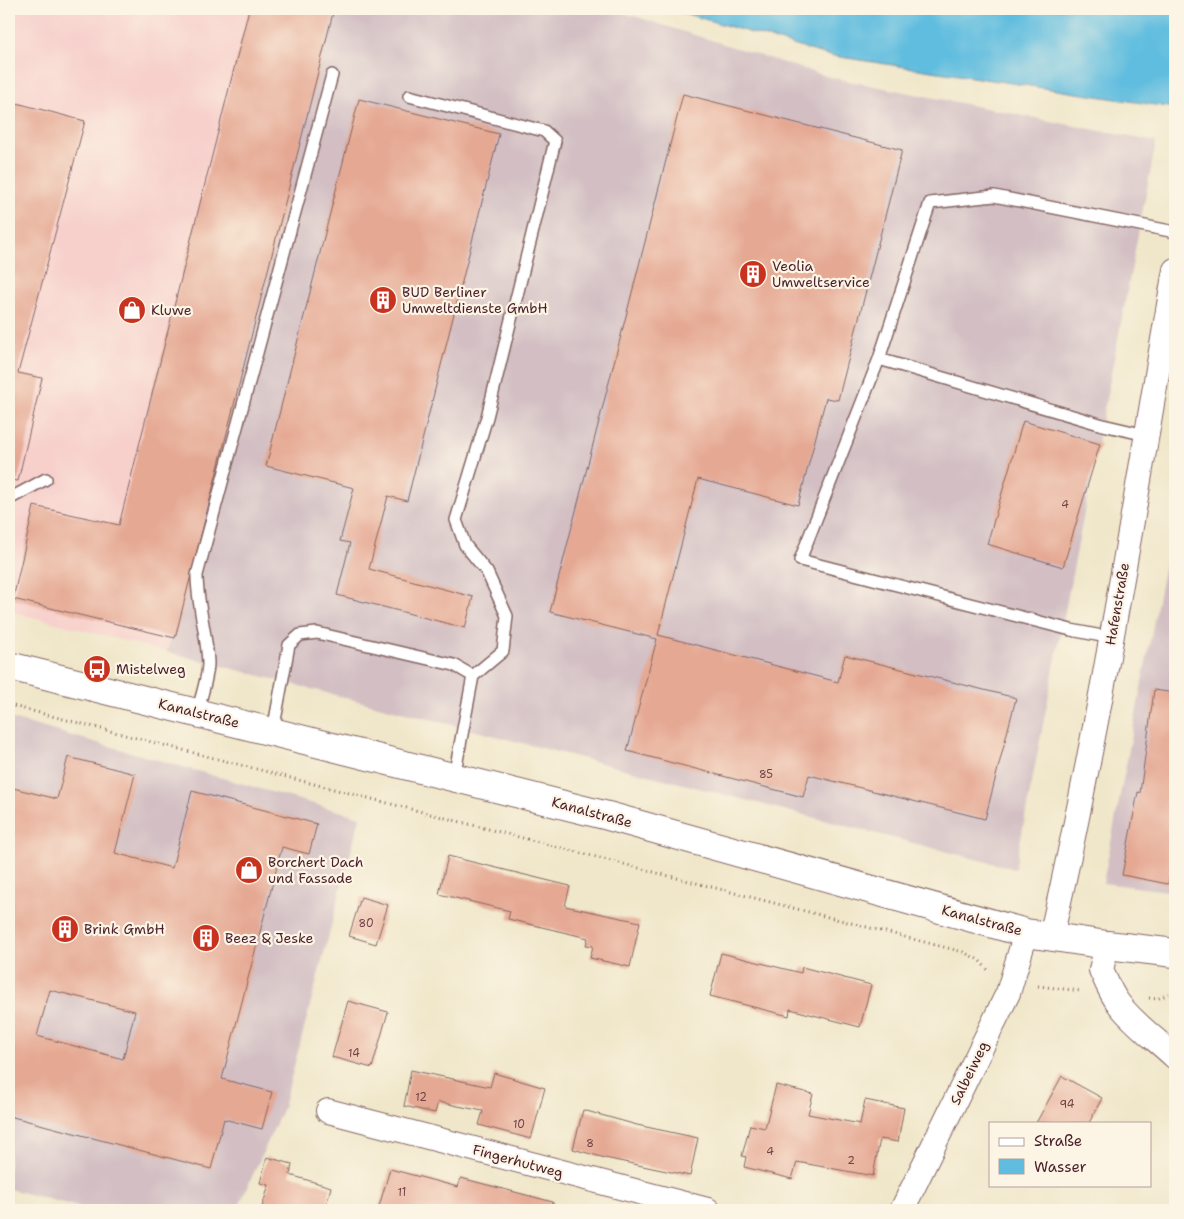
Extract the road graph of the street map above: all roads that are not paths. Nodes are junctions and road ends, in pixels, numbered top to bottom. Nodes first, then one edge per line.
1 (332, 75) dead end
2 (409, 96) dead end
3 (1175, 232) edge
4 (1175, 270) edge
5 (879, 359) junction
6 (1146, 435) junction
7 (46, 480) dead end
8 (9, 499) edge
9 (1112, 638) junction
10 (9, 666) edge
11 (473, 676) junction
12 (197, 712) junction
13 (273, 731) junction
14 (454, 777) junction
15 (1039, 935) junction
16 (1107, 945) junction
17 (1175, 953) edge
18 (1175, 1057) edge
19 (328, 1111) dead end
20 (708, 1210) edge
21 (902, 1210) edge

1 - 12 lane
2 - 11 lane
3 - 5 lane
4 - 6 street, Hafenstraße
5 - 6 lane
5 - 9 lane
6 - 9 street, Hafenstraße
7 - 8 lane
9 - 15 street, Hafenstraße
10 - 12 street, Kanalstraße
11 - 13 lane
11 - 14 lane
12 - 13 street, Kanalstraße
13 - 14 street, Kanalstraße
14 - 15 street, Kanalstraße
15 - 16 street, Kanalstraße
15 - 21 street, Salbeiweg
16 - 17 street, Kanalstraße
16 - 18 street
19 - 20 street, Fingerhutweg

